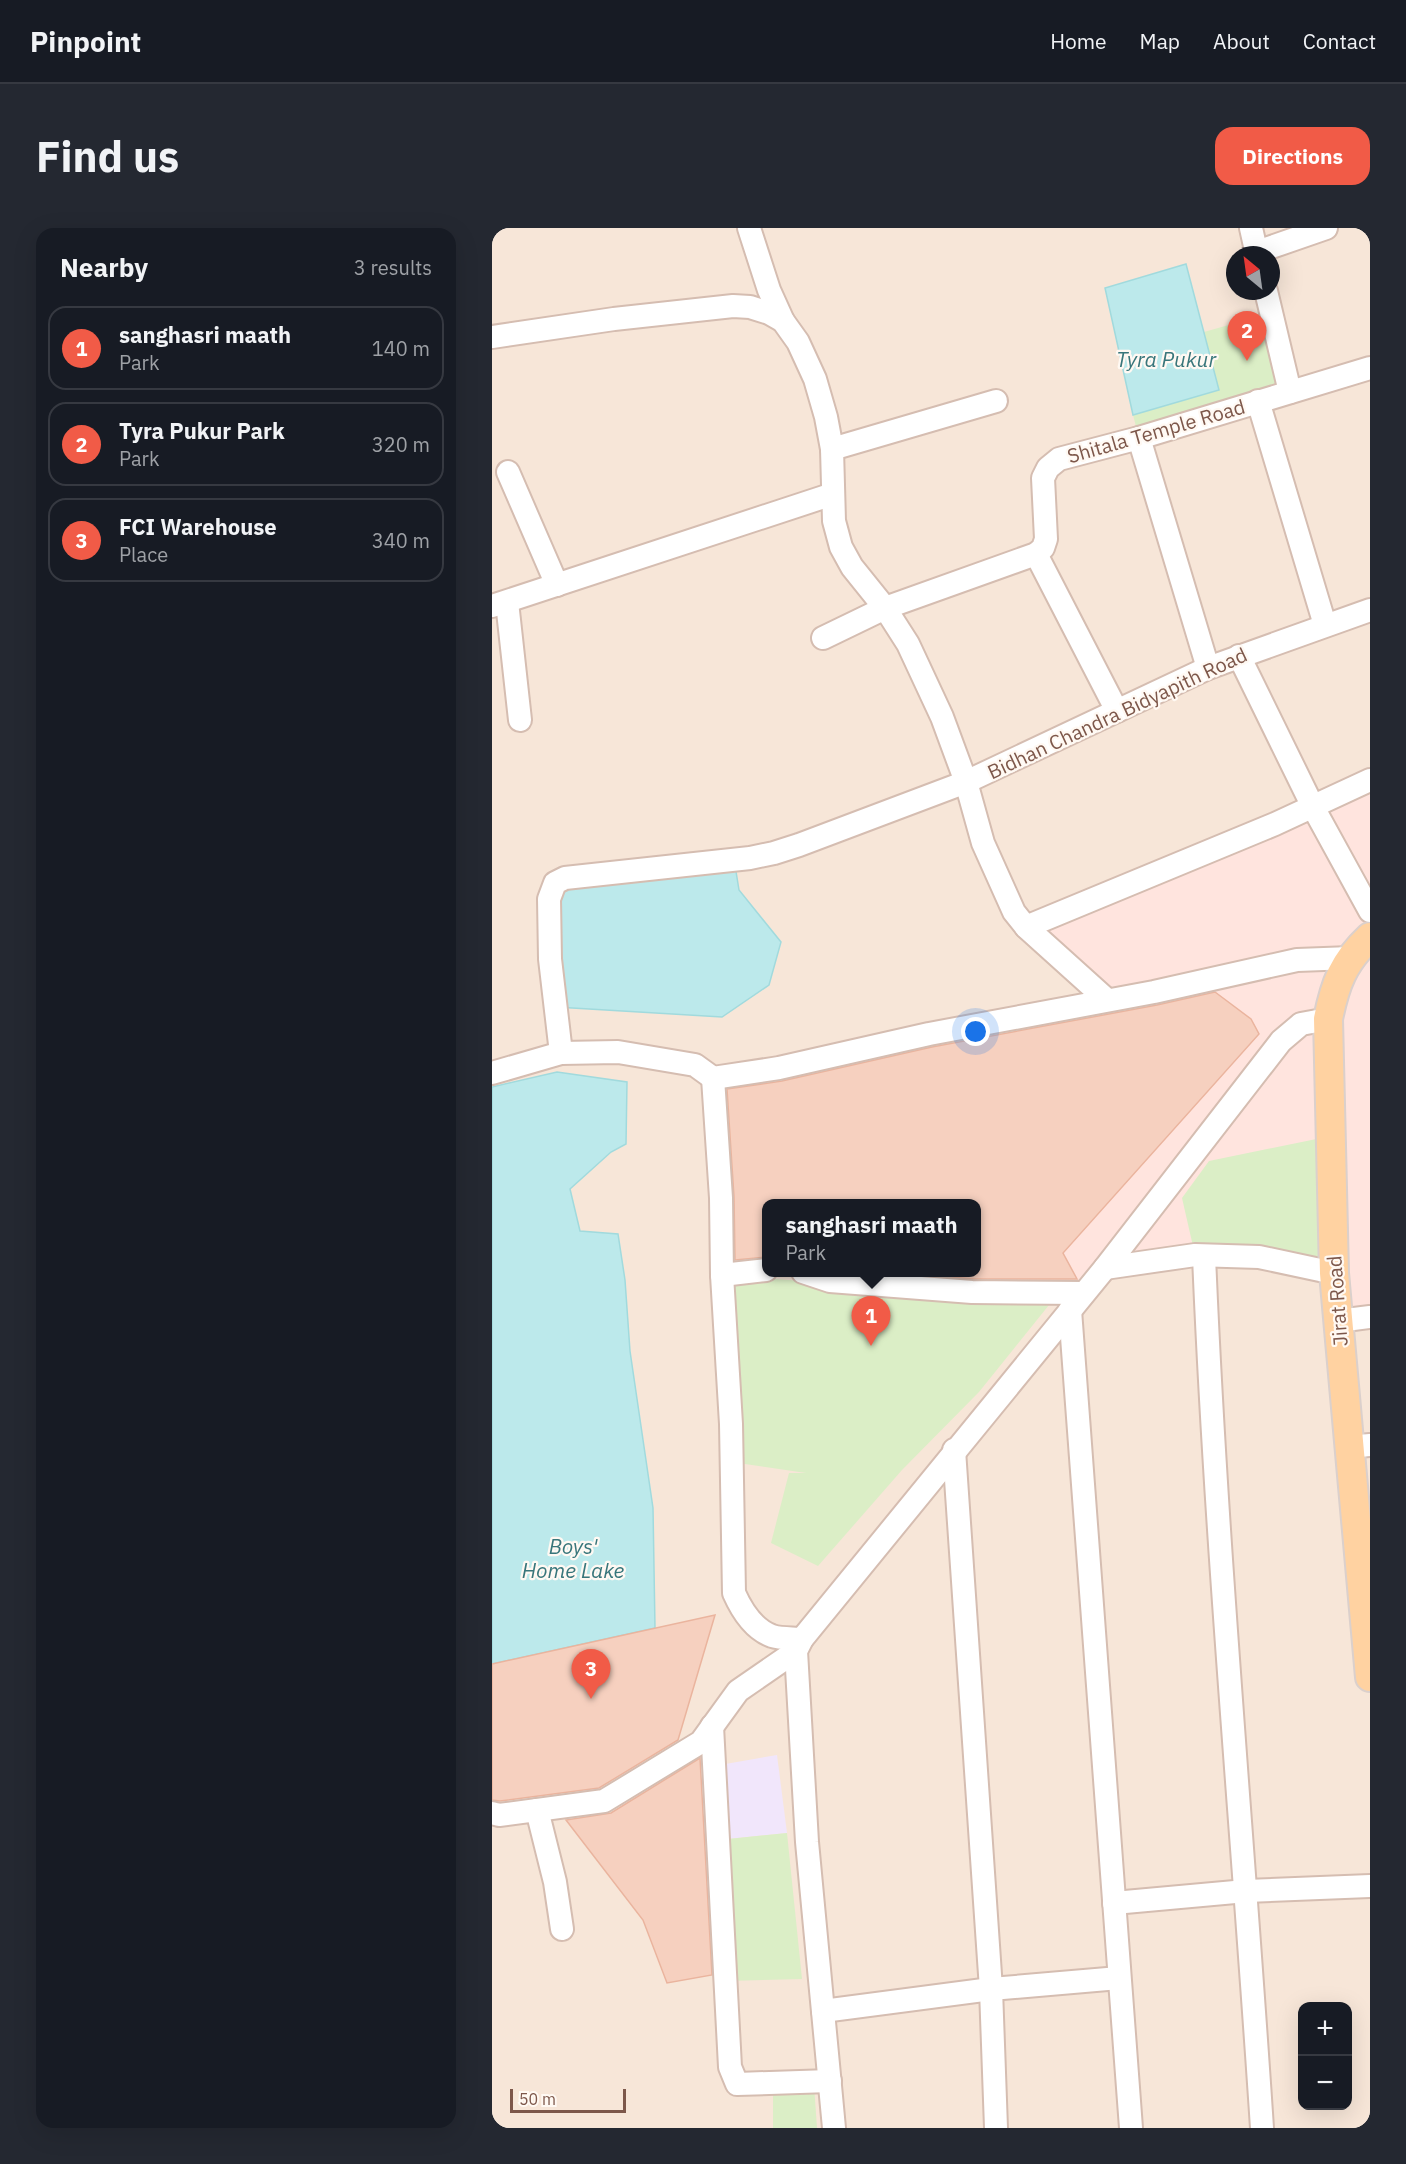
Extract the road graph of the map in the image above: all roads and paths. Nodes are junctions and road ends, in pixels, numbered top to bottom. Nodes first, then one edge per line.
1 (749, 228) edge
2 (1251, 228) edge
3 (1326, 228) edge
4 (1255, 246) edge
5 (1276, 246) edge
6 (1268, 300) edge
7 (783, 321) junction
8 (492, 337) edge
9 (1370, 368) edge
10 (1290, 392) junction
11 (996, 401) dead end
12 (1258, 401) junction
13 (1139, 438) junction
14 (832, 449) junction
15 (508, 472) dead end
16 (833, 494) junction
17 (1036, 554) junction
18 (557, 585) junction
19 (500, 604) edge
20 (885, 608) junction
21 (1370, 610) edge
22 (1325, 625) junction
23 (822, 638) dead end
24 (1239, 656) junction
25 (1208, 668) junction
26 (1117, 711) junction
27 (520, 720) dead end
28 (1370, 780) edge
29 (966, 783) junction
30 (1313, 807) junction
31 (1370, 911) edge
32 (1026, 927) junction
33 (1370, 938) edge
34 (1351, 958) junction
35 (1107, 1000) junction
36 (1328, 1019) junction
37 (561, 1053) junction
38 (492, 1073) edge
39 (713, 1078) junction
40 (1204, 1256) junction
41 (1105, 1268) junction
42 (762, 1270) edge
43 (1334, 1273) junction
44 (722, 1275) junction
45 (818, 1277) edge
46 (1077, 1301) junction
47 (1370, 1317) edge
48 (1338, 1321) junction
49 (1359, 1446) edge
50 (954, 1450) junction
51 (1365, 1563) edge
52 (799, 1645) junction
53 (1370, 1677) edge
54 (712, 1726) junction
55 (537, 1810) junction
56 (492, 1813) edge
57 (1370, 1886) edge
58 (1246, 1891) junction
59 (1113, 1903) junction
60 (562, 1929) dead end
61 (1119, 1978) junction
62 (991, 1989) junction
63 (823, 2011) junction
64 (830, 2081) junction
65 (834, 2128) edge
66 (996, 2128) edge
67 (1131, 2128) edge
68 (1262, 2128) edge

1 - 7 street
2 - 4 street
3 - 5 street
6 - 10 street
7 - 8 street
7 - 14 street
9 - 10 street, Shitala Temple Road
10 - 12 street, Shitala Temple Road
11 - 14 street
12 - 13 street, Shitala Temple Road
12 - 22 street
13 - 17 street, Shitala Temple Road
13 - 25 street
14 - 16 street
15 - 18 street
16 - 18 street
16 - 20 street
17 - 20 street
17 - 26 street
18 - 19 street
19 - 27 street
20 - 23 street
20 - 29 street
21 - 22 street, Bidhan Chandra Bidyapith Road
22 - 24 street, Bidhan Chandra Bidyapith Road
24 - 25 street, Bidhan Chandra Bidyapith Road
24 - 30 street
25 - 26 street, Bidhan Chandra Bidyapith Road
26 - 29 street, Bidhan Chandra Bidyapith Road
28 - 30 street
29 - 32 street
29 - 37 street, Bidhan Chandra Bidyapith Road
30 - 31 street
30 - 32 street
32 - 35 street
33 - 34 main road, Jirat Road
34 - 35 street
34 - 36 main road, Jirat Road
35 - 39 street
36 - 41 street
36 - 43 main road, Jirat Road
37 - 38 street
37 - 39 street
39 - 44 street
40 - 41 street
40 - 43 street
40 - 58 street
41 - 46 street
42 - 44 street
43 - 48 main road, Jirat Road
44 - 52 street
45 - 46 street
46 - 50 street
46 - 59 street
47 - 48 street
48 - 49 main road, Jirat Road
49 - 51 main road, Jirat Road
50 - 52 street
50 - 62 street
51 - 53 main road, Jirat Road
52 - 54 street
52 - 63 street
54 - 55 street
54 - 64 street
55 - 56 street
55 - 60 street
57 - 58 street
58 - 59 street
58 - 68 street
59 - 61 street
61 - 62 street
61 - 67 street
62 - 63 street
62 - 66 street
63 - 64 street
64 - 65 street

